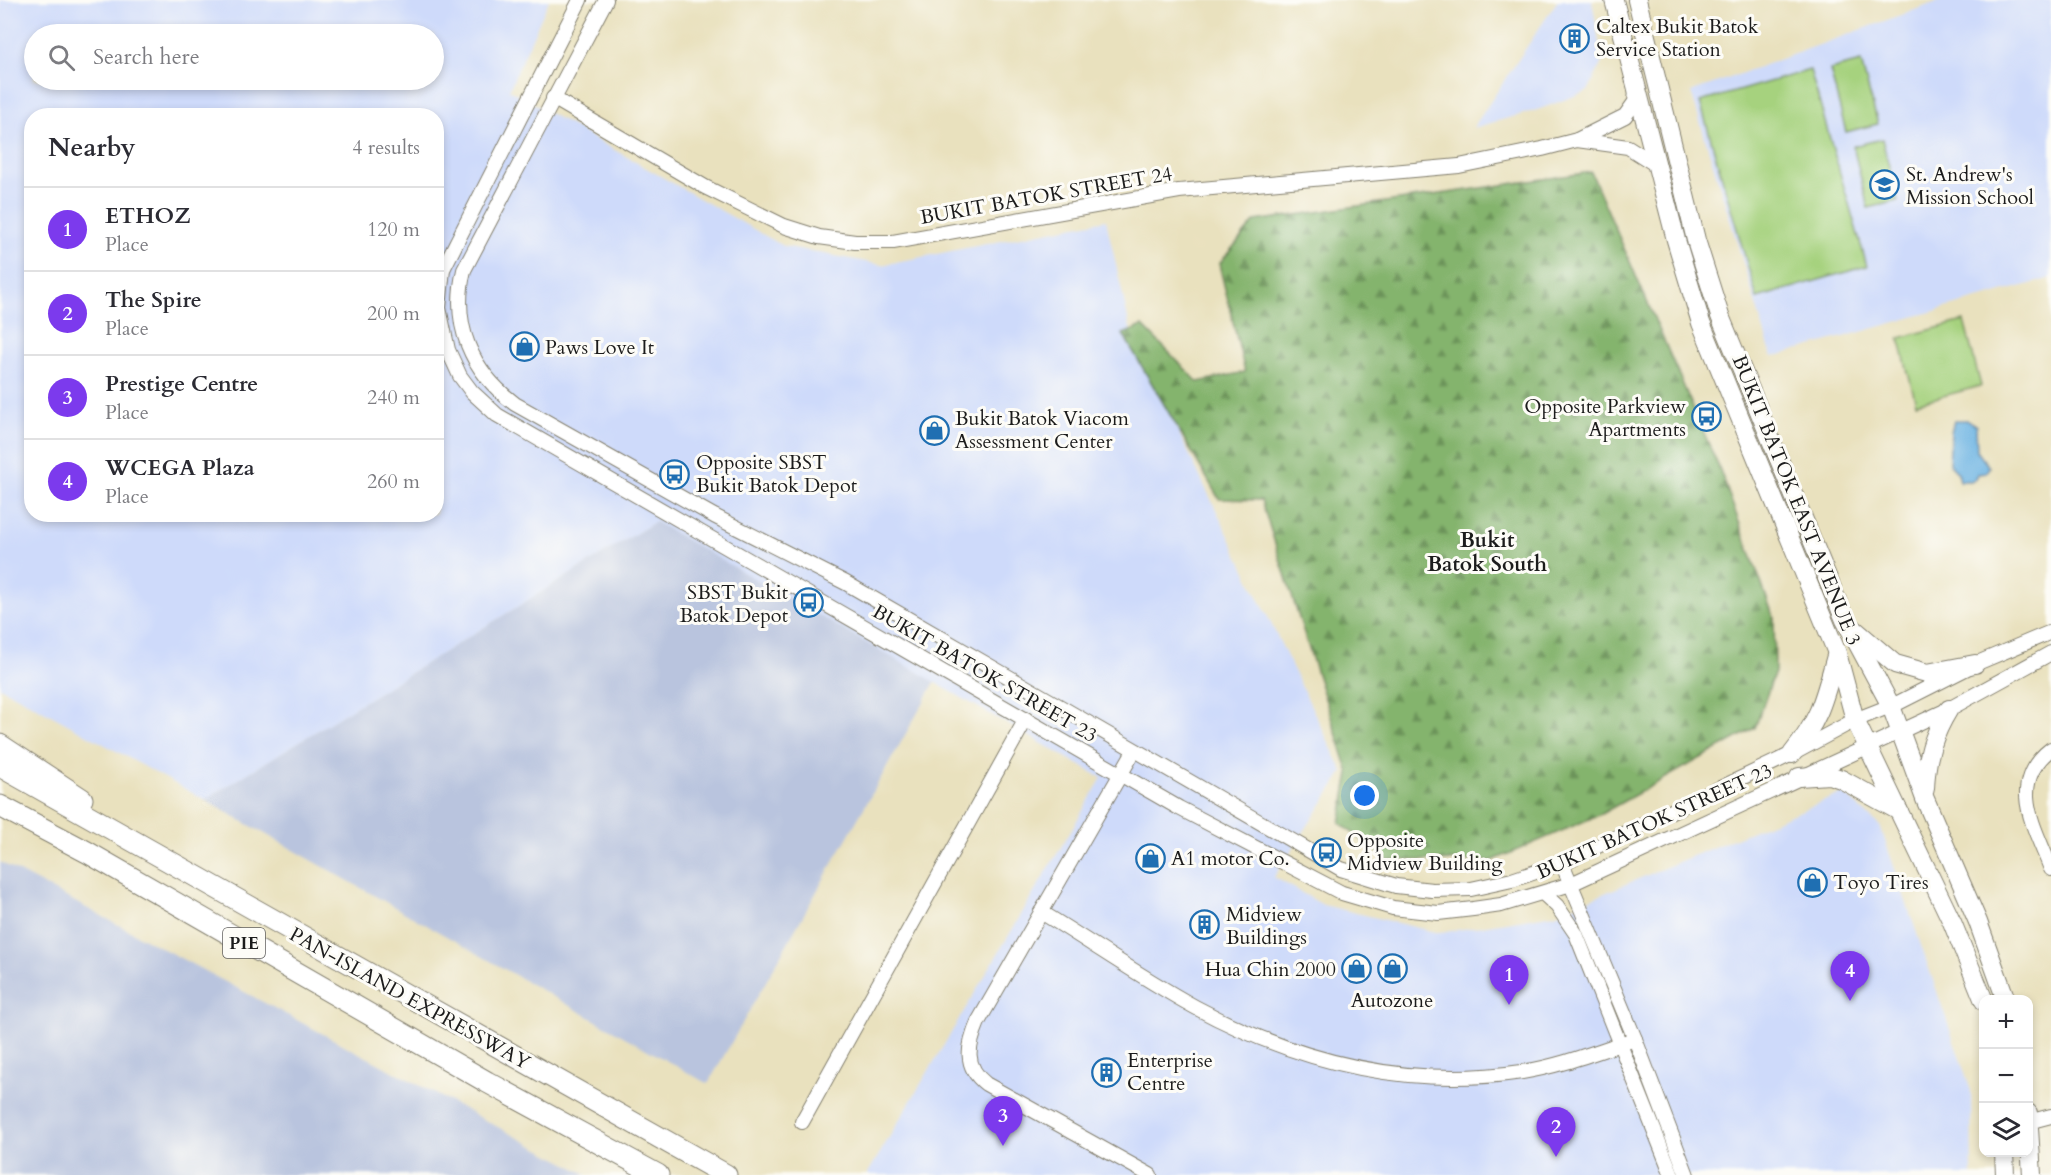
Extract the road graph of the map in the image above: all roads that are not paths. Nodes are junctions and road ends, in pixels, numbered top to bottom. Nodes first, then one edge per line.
1 (580, 0) edge
2 (606, 0) edge
3 (1614, 0) edge
4 (1637, 0) edge
5 (1636, 88) junction
6 (554, 98) junction
7 (1577, 140) junction
8 (1658, 166) junction
9 (444, 267) edge
10 (444, 335) edge
11 (1845, 621) junction
12 (2051, 632) edge
13 (1837, 653) junction
14 (2051, 653) edge
15 (1975, 664) junction
16 (1891, 706) junction
17 (1949, 709) junction
18 (1026, 719) junction
19 (1855, 720) junction
20 (1901, 731) junction
21 (0, 745) edge
22 (1866, 745) junction
23 (2051, 749) edge
24 (1134, 751) junction
25 (1792, 754) junction
26 (0, 766) edge
27 (1120, 774) junction
28 (1799, 777) junction
29 (1925, 799) junction
30 (0, 806) edge
31 (1899, 811) junction
32 (1562, 863) junction
33 (2051, 869) edge
34 (197, 878) junction
35 (1571, 884) junction
36 (1544, 894) junction
37 (1041, 912) junction
38 (1981, 995) edge
39 (2005, 995) edge
40 (1635, 1039) junction
41 (1621, 1044) junction
42 (2051, 1116) edge
43 (2033, 1118) edge
44 (802, 1122) dead end
45 (2004, 1157) edge
46 (2031, 1157) edge
47 (658, 1175) edge
48 (726, 1175) edge
49 (1150, 1175) edge
50 (1672, 1175) edge
51 (1687, 1175) edge
52 (2005, 1175) edge
53 (2032, 1175) edge

1 - 9 street, BUKIT BATOK STREET 23
2 - 6 street, BUKIT BATOK STREET 23
3 - 5 main road, BUKIT BATOK EAST AVENUE 3
4 - 11 main road, BUKIT BATOK EAST AVENUE 3
5 - 7 street, BUKIT BATOK STREET 24
5 - 8 main road, BUKIT BATOK EAST AVENUE 3
6 - 7 street, BUKIT BATOK STREET 24
6 - 24 street, BUKIT BATOK STREET 23
7 - 8 street, BUKIT BATOK STREET 24
8 - 13 main road, BUKIT BATOK EAST AVENUE 3
10 - 18 street, BUKIT BATOK STREET 23
11 - 15 main road
11 - 16 main road, BUKIT BATOK EAST AVENUE 3
12 - 15 street, BUKIT BATOK STREET 23
13 - 19 main road, BUKIT BATOK EAST AVENUE 3
13 - 25 main road
14 - 17 street, BUKIT BATOK STREET 23
15 - 16 street, BUKIT BATOK STREET 23
16 - 19 street, BUKIT BATOK STREET 23
16 - 20 main road, BUKIT BATOK EAST AVENUE 3
17 - 20 street, BUKIT BATOK STREET 23
17 - 29 main road
18 - 27 street, BUKIT BATOK STREET 23
18 - 44 street
19 - 22 main road, BUKIT BATOK EAST AVENUE 3
19 - 25 street, BUKIT BATOK STREET 23
20 - 22 street, BUKIT BATOK STREET 23
20 - 29 main road, BUKIT BATOK EAST AVENUE 3
21 - 34 highway
22 - 28 street, BUKIT BATOK STREET 23
22 - 31 main road, BUKIT BATOK EAST AVENUE 3
23 - 33 street
24 - 27 street
24 - 32 street, BUKIT BATOK STREET 23
25 - 32 street, BUKIT BATOK STREET 23
26 - 34 highway, PAN-ISLAND EXPRESSWAY / PIE
27 - 36 street, BUKIT BATOK STREET 23
27 - 37 street
28 - 31 main road
28 - 35 street, BUKIT BATOK STREET 23
29 - 39 main road, BUKIT BATOK EAST AVENUE 3
30 - 47 highway, PAN-ISLAND EXPRESSWAY / PIE
31 - 38 main road, BUKIT BATOK EAST AVENUE 3
32 - 35 street
34 - 48 highway, PAN-ISLAND EXPRESSWAY / PIE
35 - 36 street, BUKIT BATOK STREET 23
35 - 40 street
36 - 41 street
37 - 41 street
37 - 49 street
40 - 41 street
40 - 51 street
41 - 50 street
42 - 43 street
45 - 52 main road
46 - 53 main road

